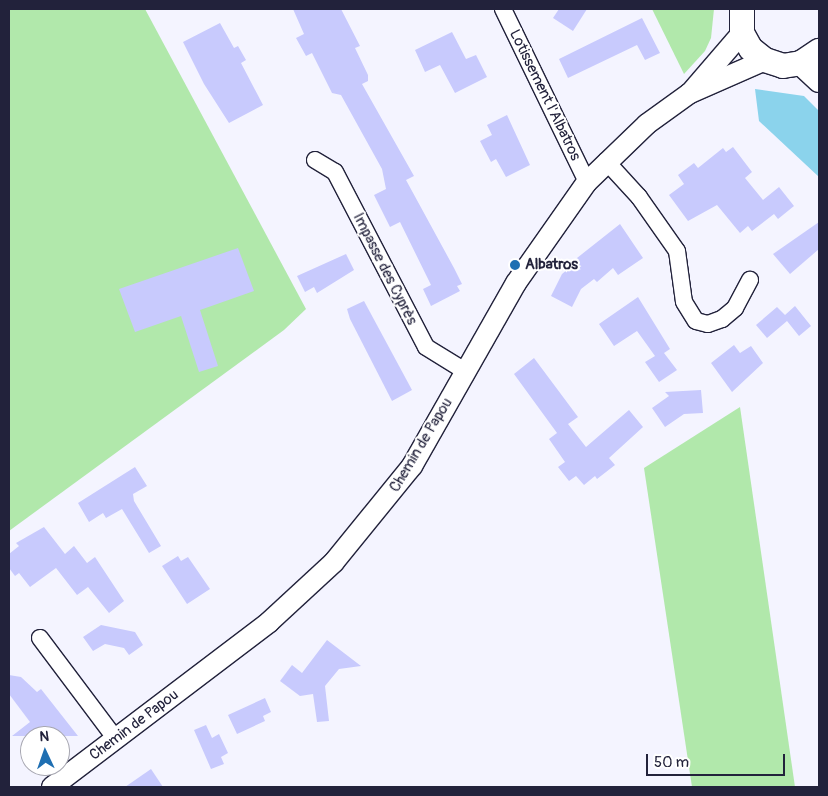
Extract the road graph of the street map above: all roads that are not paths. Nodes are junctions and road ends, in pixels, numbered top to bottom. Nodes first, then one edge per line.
1 (502, 9) edge
2 (742, 9) edge
3 (742, 33) junction
4 (810, 57) edge
5 (765, 60) junction
6 (819, 80) edge
7 (690, 93) junction
8 (314, 160) dead end
9 (606, 161) junction
10 (586, 182) junction
11 (750, 280) dead end
12 (465, 371) junction
13 (40, 638) dead end
14 (115, 738) junction
15 (52, 787) edge

1 - 10 street, Lotissement l'Albatros
2 - 3 main road
3 - 5 main road
3 - 7 street, Chemin de Papou
4 - 5 main road
4 - 6 main road
5 - 7 street, Chemin de Papou
7 - 9 street, Chemin de Papou
8 - 12 street, Impasse des Cyprès
9 - 10 street, Chemin de Papou
9 - 11 street
10 - 12 street, Chemin de Papou
12 - 14 street, Chemin de Papou
13 - 14 street
14 - 15 street, Chemin de Papou

